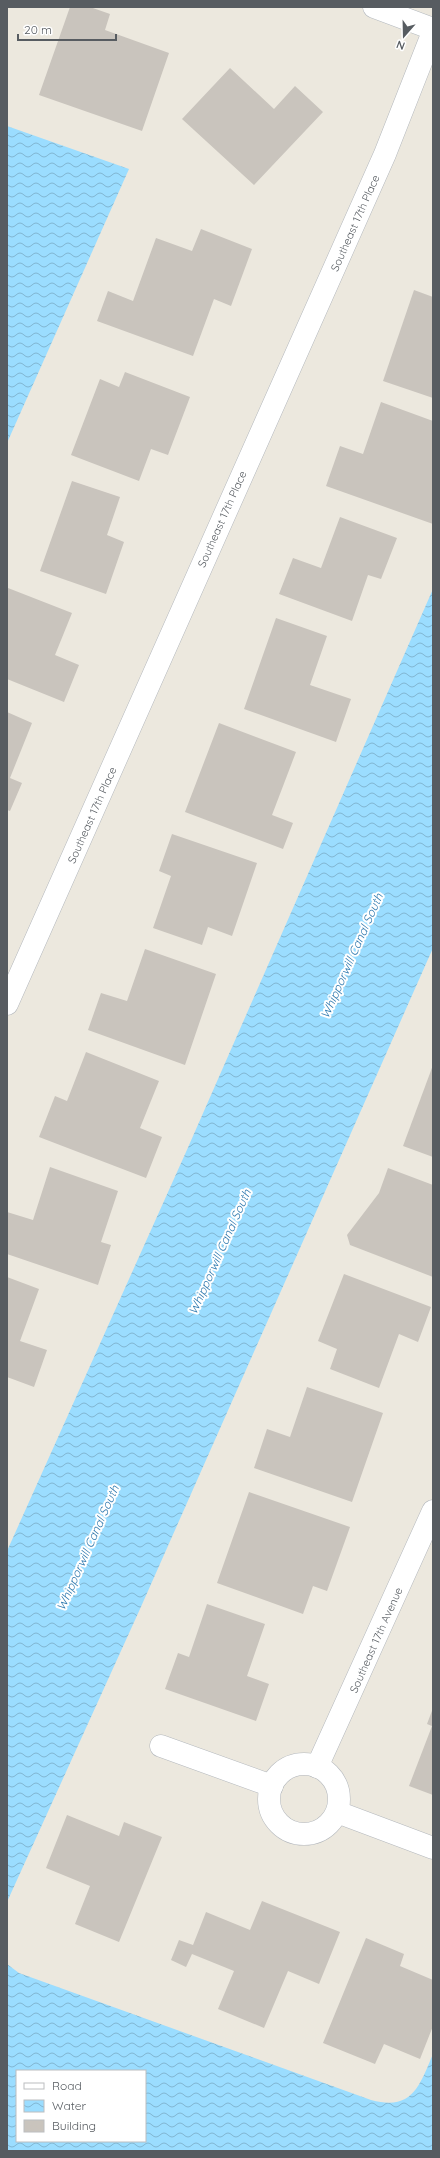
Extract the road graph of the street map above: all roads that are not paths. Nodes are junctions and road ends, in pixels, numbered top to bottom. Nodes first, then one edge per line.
1 (374, 7) edge
2 (433, 29) edge
3 (433, 32) edge
4 (7, 1004) edge
5 (433, 1511) edge
6 (161, 1746) dead end
7 (317, 1767) junction
8 (272, 1786) junction
9 (337, 1812) junction
10 (433, 1848) edge

1 - 2 street
3 - 4 street, Southeast 17th Place
5 - 7 street, Southeast 17th Avenue
6 - 8 street
7 - 8 street
7 - 9 street
8 - 9 street
9 - 10 street

